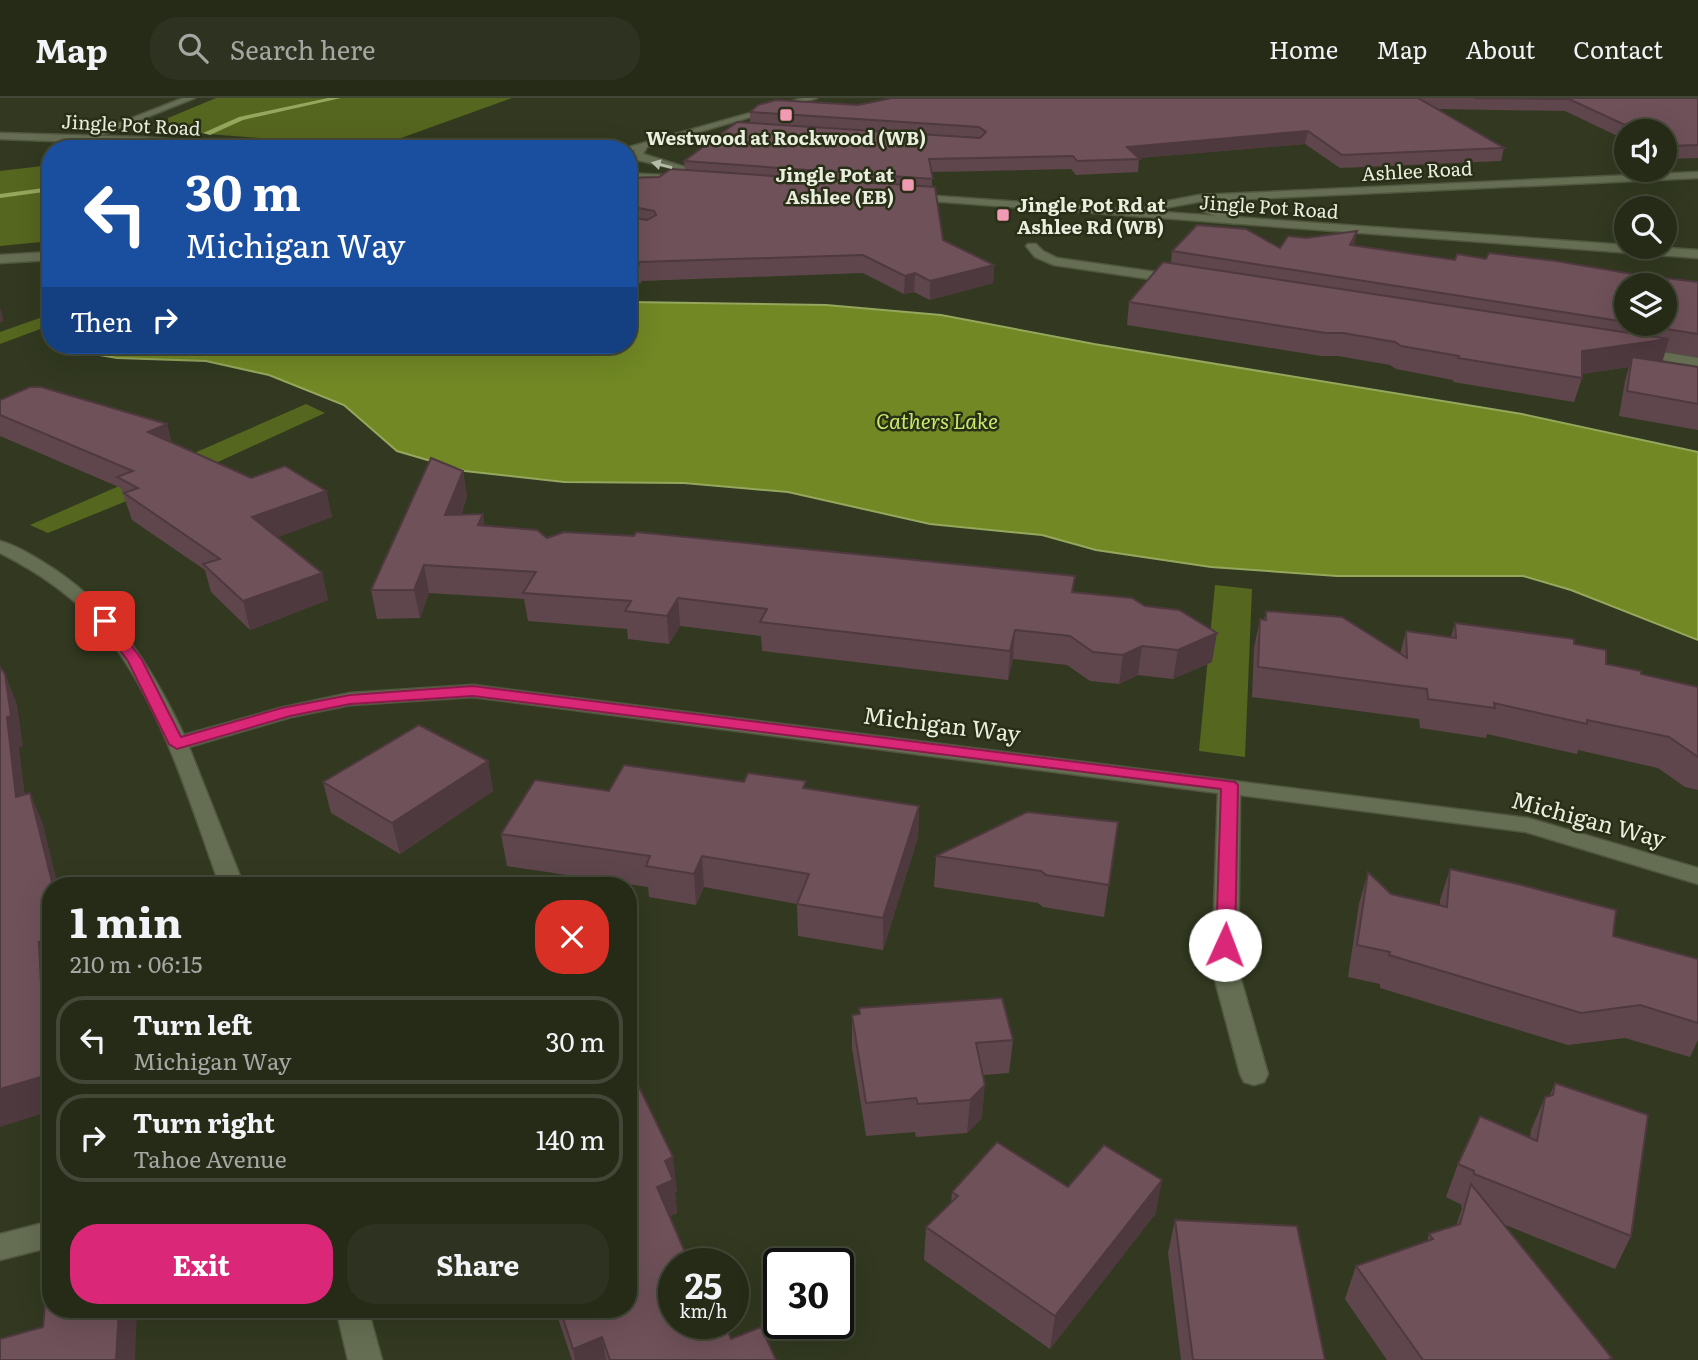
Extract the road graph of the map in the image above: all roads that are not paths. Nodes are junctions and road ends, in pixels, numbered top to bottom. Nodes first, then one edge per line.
1 (191, 98) edge
2 (813, 98) edge
3 (0, 136) edge
4 (86, 138) junction
5 (117, 140) edge
6 (643, 145) junction
7 (637, 146) edge
8 (1698, 175) edge
9 (637, 176) edge
10 (897, 196) edge
11 (1225, 197) junction
12 (1140, 214) junction
13 (1234, 221) junction
14 (1032, 246) dead end
15 (1698, 254) edge
16 (42, 257) edge
17 (0, 259) edge
18 (1186, 281) edge
19 (1629, 351) edge
20 (1698, 362) edge
21 (0, 546) edge
22 (177, 744) junction
23 (1229, 785) junction
24 (1698, 876) edge
25 (229, 877) edge
26 (1254, 1074) dead end
27 (42, 1236) edge
28 (0, 1247) edge
29 (354, 1318) edge
30 (365, 1360) edge

1 - 4 street
2 - 6 street
3 - 4 street, Jingle Pot Road
4 - 5 street, Jingle Pot Road
6 - 7 street
9 -> 6 street
8 - 11 street, Ashlee Road
10 - 12 street, Jingle Pot Road
11 - 12 street, Ashlee Road
11 - 13 street
12 - 13 street, Jingle Pot Road
13 - 15 street, Jingle Pot Road
14 - 18 street
16 - 17 street
19 - 20 street
21 - 22 street
22 - 23 street, Michigan Way
22 - 25 street
23 - 24 street, Michigan Way
23 - 26 street
27 - 28 street
29 - 30 street

